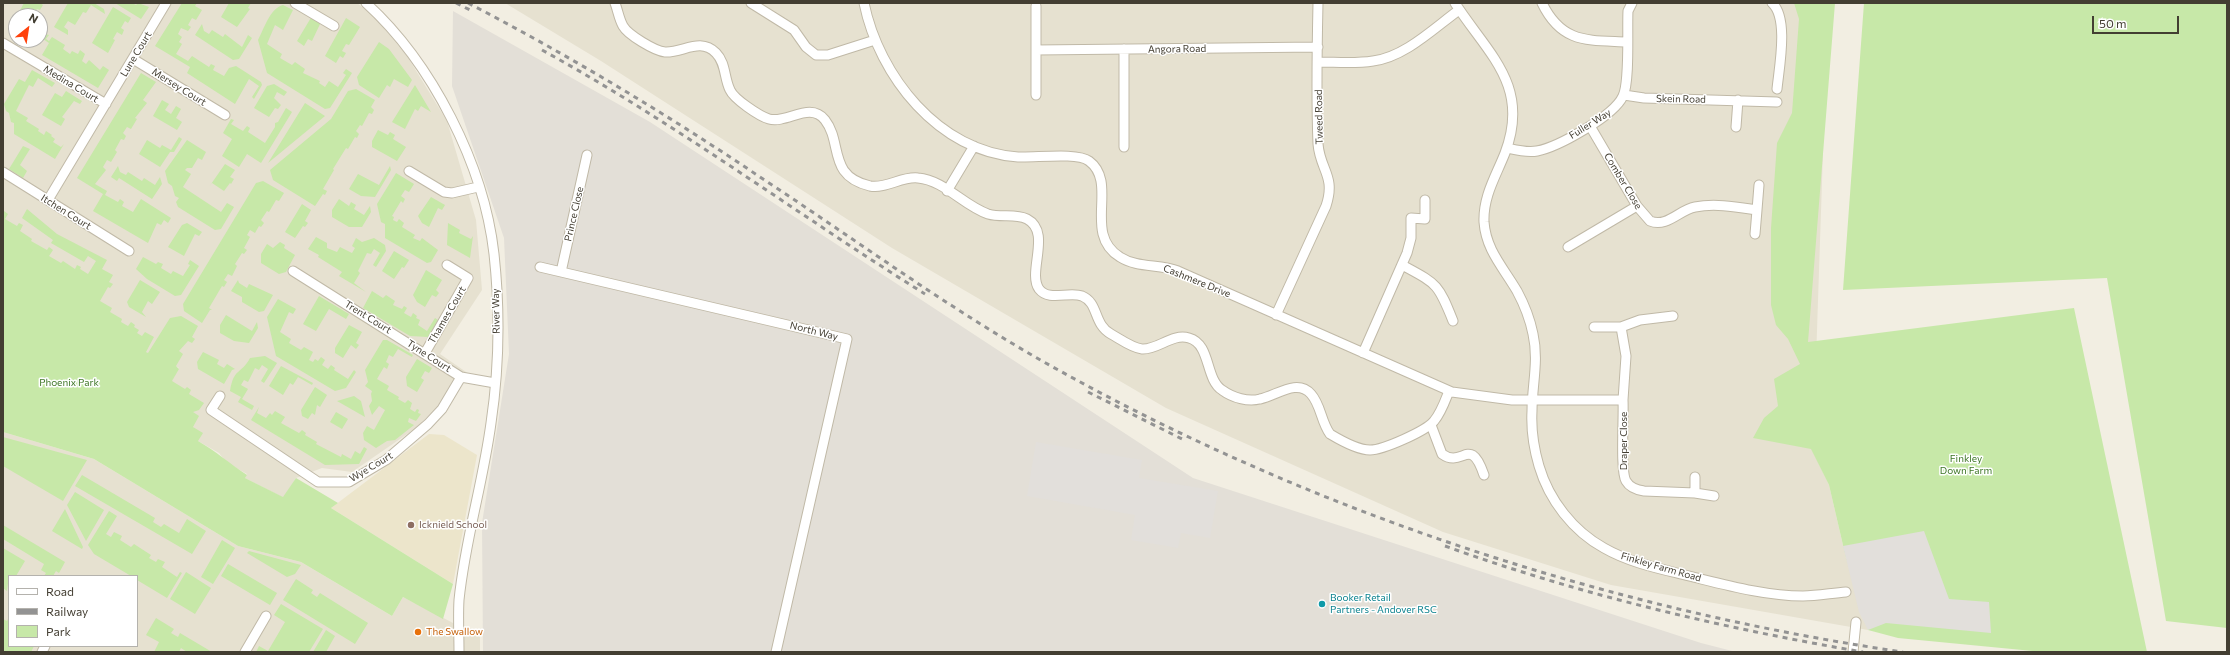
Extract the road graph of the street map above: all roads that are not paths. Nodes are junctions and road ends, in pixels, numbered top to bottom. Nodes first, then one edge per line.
1 (166, 3) edge
2 (295, 3) edge
3 (366, 3) edge
4 (615, 3) edge
5 (751, 3) edge
6 (864, 3) edge
7 (1318, 3) edge
8 (1542, 3) edge
9 (1632, 3) edge
10 (1772, 3) edge
11 (1036, 6) dead end
12 (1457, 6) edge
13 (334, 26) dead end
14 (875, 40) junction
15 (1627, 42) junction
16 (3, 43) edge
17 (1318, 47) junction
18 (1124, 49) junction
19 (1036, 50) junction
20 (133, 58) junction
21 (1318, 62) junction
22 (1777, 89) dead end
23 (1036, 95) dead end
24 (1624, 95) junction
25 (1738, 100) junction
26 (1777, 102) dead end
27 (106, 104) junction
28 (225, 115) dead end
29 (1590, 126) junction
30 (1736, 127) dead end
31 (974, 146) junction
32 (1124, 147) dead end
33 (1506, 148) junction
34 (587, 155) dead end
35 (3, 172) edge
36 (409, 172) dead end
37 (1759, 185) dead end
38 (478, 186) junction
39 (947, 191) junction
40 (48, 200) junction
41 (1425, 200) dead end
42 (1637, 206) junction
43 (1757, 210) junction
44 (1755, 234) dead end
45 (1568, 247) dead end
46 (129, 251) dead end
47 (447, 265) dead end
48 (1402, 265) junction
49 (540, 267) dead end
50 (293, 271) dead end
51 (561, 272) junction
52 (1276, 315) junction
53 (1673, 316) dead end
54 (1453, 321) dead end
55 (1594, 327) dead end
56 (1621, 327) junction
57 (398, 336) joint
58 (425, 353) junction
59 (1363, 353) junction
60 (461, 377) junction
61 (495, 383) junction
62 (1449, 391) junction
63 (220, 396) dead end
64 (1534, 400) junction
65 (1623, 400) junction
66 (1431, 425) junction
67 (1484, 475) dead end
68 (1696, 477) dead end
69 (1695, 493) junction
70 (1714, 496) dead end
71 (1846, 592) dead end
72 (266, 616) dead end
73 (1856, 622) dead end
74 (245, 652) edge
75 (459, 652) edge
76 (776, 652) edge
77 (1853, 652) edge

1 - 20 street, Lune Court
2 - 13 street
3 - 38 street, River Way
4 - 39 street
5 - 14 street
6 - 14 street, Cashmere Drive
7 - 17 street, Tweed Road
8 - 15 street
9 - 15 street
10 - 22 street
11 - 19 street
12 - 21 street
12 - 33 street, Finkley Farm Road
14 - 31 street, Cashmere Drive
15 - 24 street
16 - 27 street, Medina Court
17 - 18 street, Angora Road
17 - 21 street, Tweed Road
18 - 19 street, Angora Road
18 - 32 street
19 - 23 street
20 - 27 street, Lune Court
20 - 28 street, Mersey Court
21 - 52 street, Tweed Road
24 - 25 street, Skein Road
24 - 29 street, Fuller Way
25 - 26 street, Skein Road
25 - 30 street
27 - 40 street, Medina Court
29 - 33 street, Fuller Way
29 - 42 street, Comber Close
31 - 39 street
31 - 52 street, Cashmere Drive
33 - 64 street, Finkley Farm Road
34 - 51 street, Prince Close
35 - 40 street, Itchen Court
36 - 38 street
37 - 43 street
38 - 61 street, River Way
39 - 66 street
40 - 46 street, Itchen Court
41 - 48 street
42 - 43 street, Comber Close
42 - 45 street
43 - 44 street
47 - 58 street, Thames Court
48 - 54 street
48 - 59 street
49 - 51 street, North Way
50 - 57 street, Trent Court
51 - 76 street, North Way
52 - 59 street, Cashmere Drive
53 - 56 street
55 - 56 street
56 - 65 street, Draper Close
57 - 58 street, Tyne Court
58 - 60 street, Tyne Court
59 - 62 street, Cashmere Drive
60 - 61 street
60 - 63 street, Wye Court
61 - 75 street, River Way
62 - 64 street, Cashmere Drive
62 - 66 street
64 - 65 street, Draper Close
64 - 71 street, Finkley Farm Road
65 - 69 street, Draper Close
66 - 67 street
68 - 69 street
69 - 70 street, Draper Close
72 - 74 street
73 - 77 street

